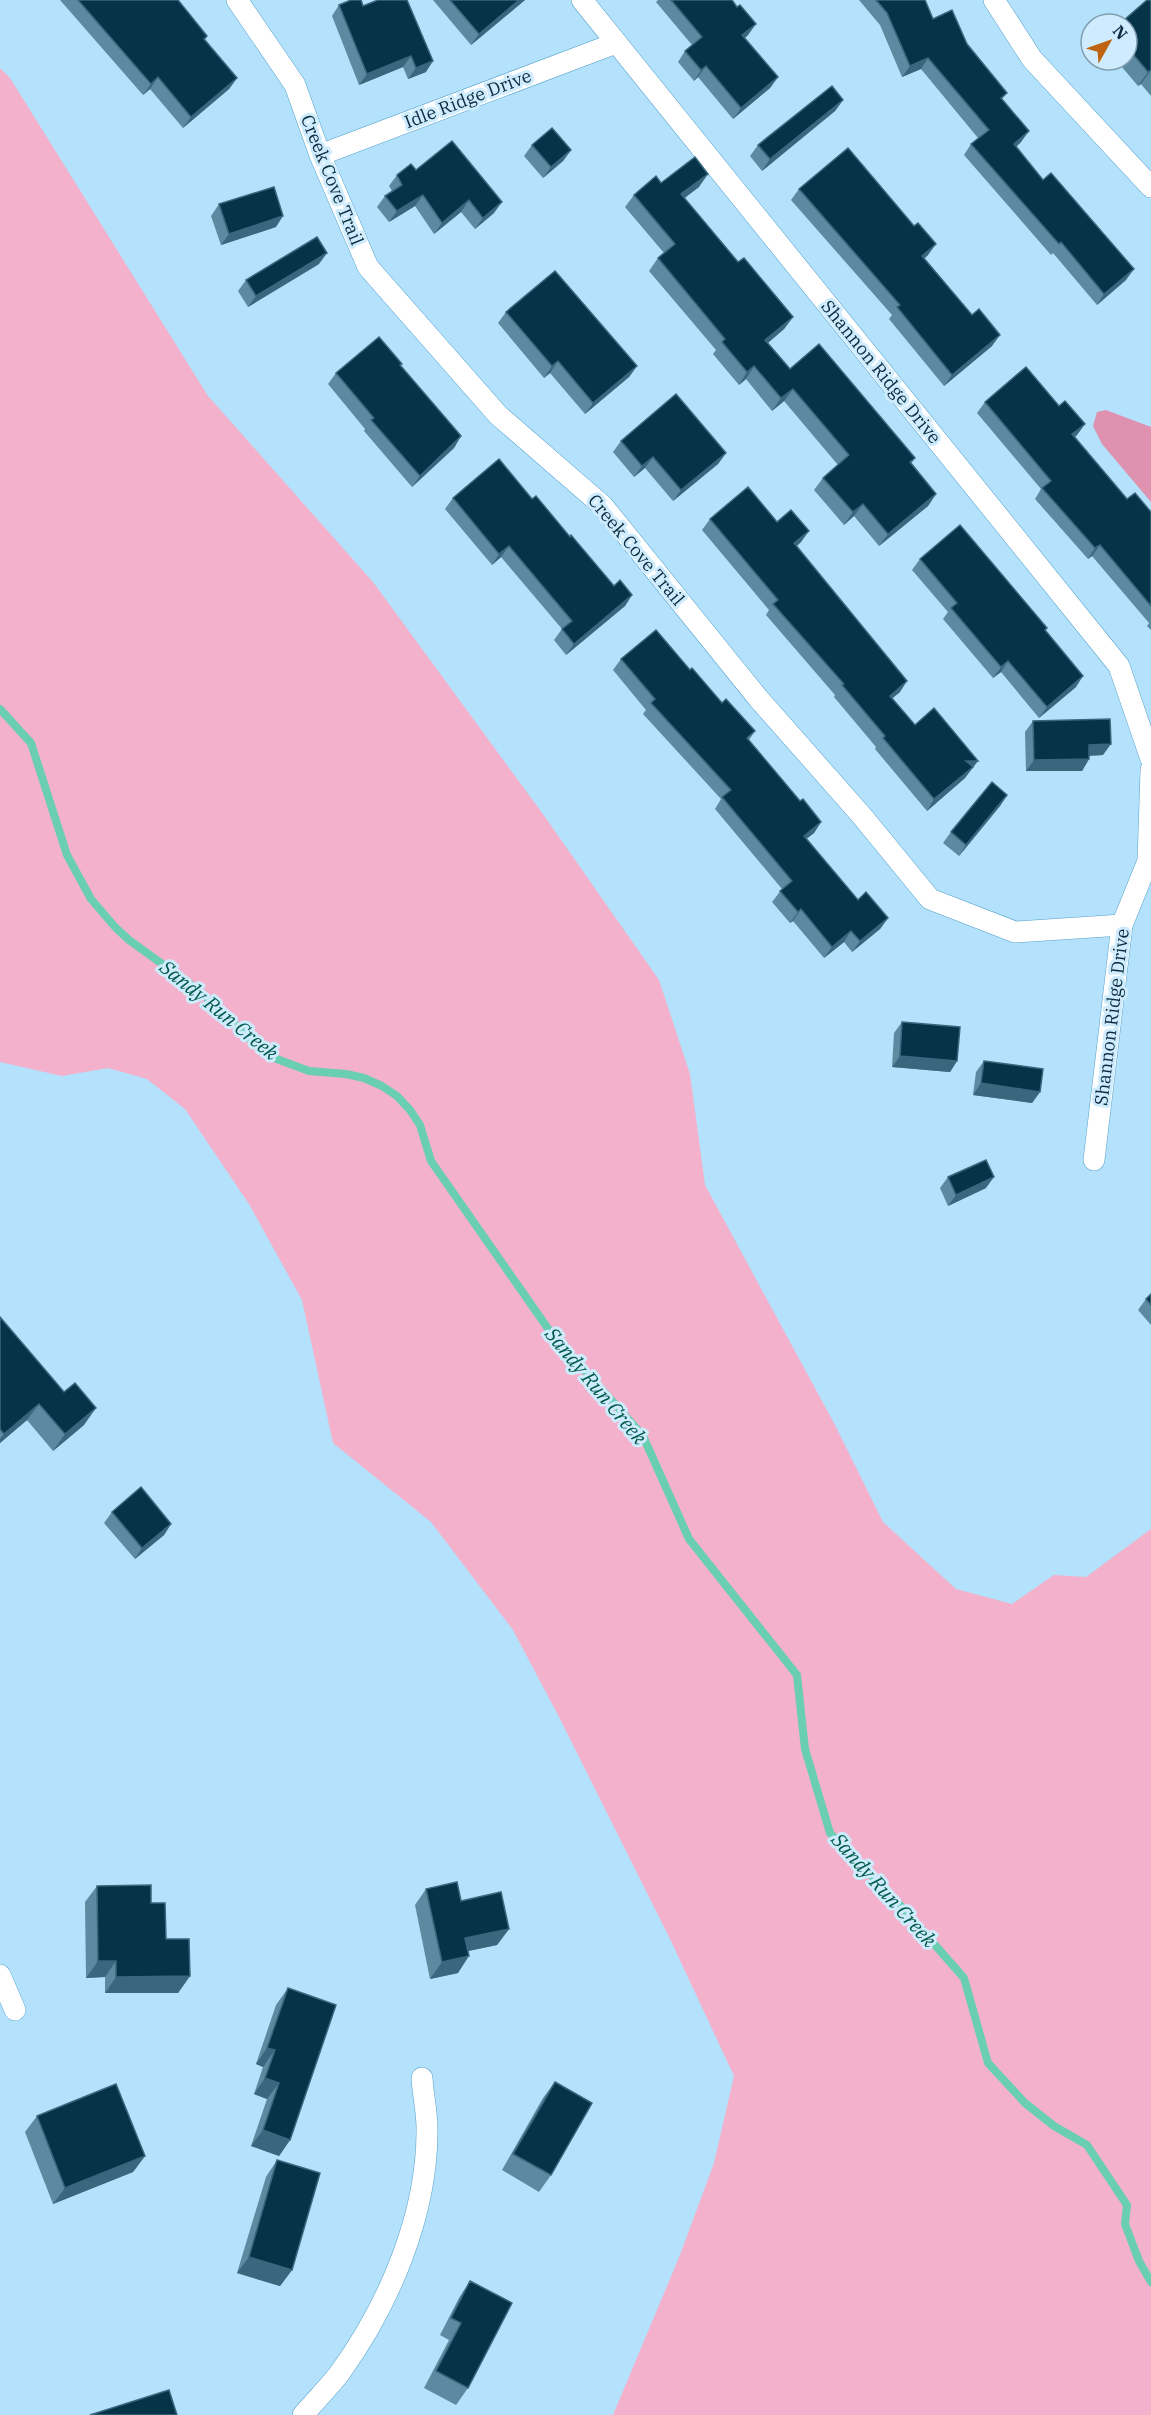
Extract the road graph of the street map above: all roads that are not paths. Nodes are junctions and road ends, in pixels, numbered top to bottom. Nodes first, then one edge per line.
1 (237, 0) edge
2 (582, 0) edge
3 (994, 0) edge
4 (616, 43) junction
5 (320, 156) junction
6 (1151, 187) edge
7 (1151, 759) edge
8 (1151, 770) edge
9 (1122, 925) junction
10 (1094, 1160) dead end
11 (0, 1975) edge
12 (15, 2010) dead end
13 (422, 2078) dead end
14 (303, 2415) edge

1 - 5 street, Creek Cove Trail
2 - 4 street, Shannon Ridge Drive
3 - 6 street
4 - 5 street, Idle Ridge Drive
4 - 7 street, Shannon Ridge Drive
5 - 9 street, Creek Cove Trail
8 - 9 street, Shannon Ridge Drive
9 - 10 street, Shannon Ridge Drive
11 - 12 street
13 - 14 street

